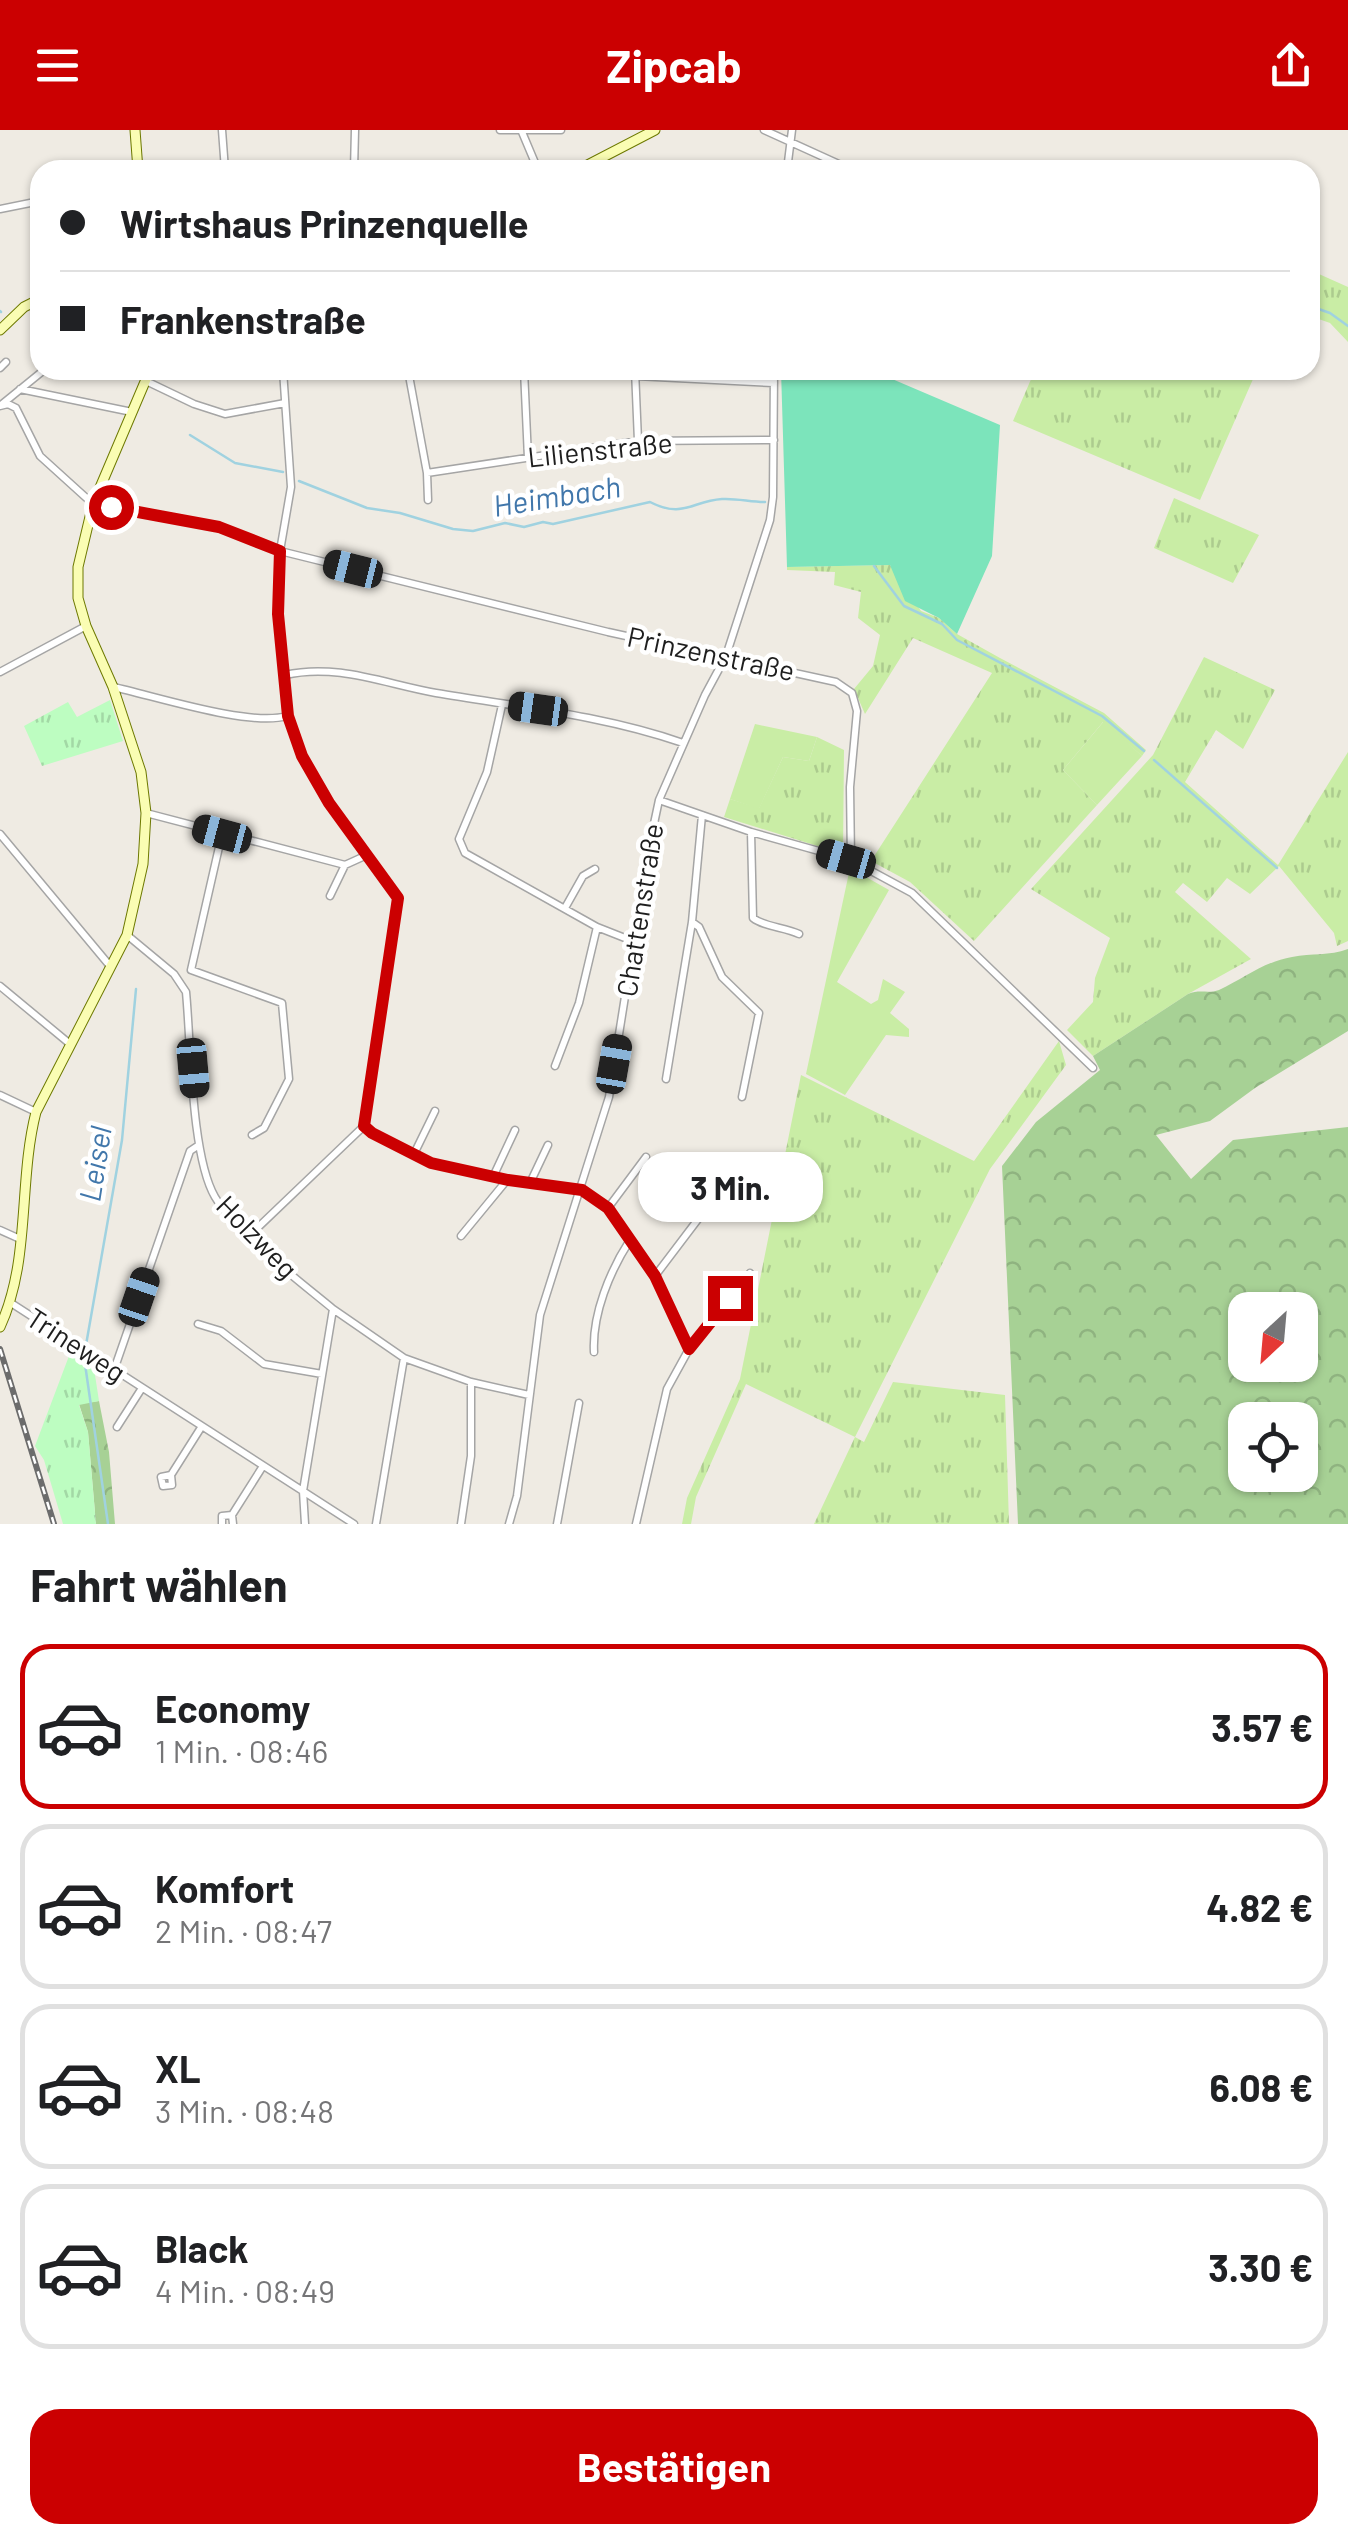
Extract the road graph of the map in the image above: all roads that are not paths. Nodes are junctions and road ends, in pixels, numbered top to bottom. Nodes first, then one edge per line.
1 (135, 130) edge
2 (222, 130) edge
3 (355, 130) edge
4 (500, 130) edge
5 (561, 130) edge
6 (655, 130) edge
7 (764, 130) edge
8 (792, 130) edge
9 (522, 132) edge
10 (791, 142) junction
11 (137, 160) edge
12 (224, 160) edge
13 (354, 160) edge
14 (534, 160) edge
15 (597, 160) edge
16 (788, 160) edge
17 (830, 160) edge
18 (30, 203) edge
19 (0, 209) edge
20 (30, 305) edge
21 (0, 330) edge
22 (30, 380) edge
23 (146, 380) edge
24 (155, 380) edge
25 (284, 380) edge
26 (410, 380) edge
27 (524, 380) edge
28 (635, 380) edge
29 (732, 380) edge
30 (774, 383) joint
31 (20, 389) junction
32 (285, 403) junction
33 (0, 406) edge
34 (132, 412) junction
35 (774, 440) junction
36 (638, 441) junction
37 (528, 458) junction
38 (426, 473) junction
39 (428, 500) dead end
40 (94, 504) junction
41 (280, 551) junction
42 (86, 626) junction
43 (726, 656) junction
44 (0, 672) edge
45 (285, 675) junction
46 (113, 687) junction
47 (502, 704) junction
48 (288, 716) junction
49 (683, 743) junction
50 (659, 800) junction
51 (146, 813) junction
52 (702, 815) junction
53 (751, 832) junction
54 (0, 834) edge
55 (222, 834) junction
56 (367, 854) junction
57 (850, 860) junction
58 (345, 865) junction
59 (595, 869) dead end
60 (330, 896) dead end
61 (565, 908) junction
62 (692, 922) junction
63 (597, 926) junction
64 (799, 934) dead end
65 (127, 935) junction
66 (635, 942) junction
67 (110, 966) junction
68 (191, 970) junction
69 (174, 974) junction
70 (0, 986) edge
71 (70, 1044) junction
72 (555, 1066) dead end
73 (1093, 1068) dead end
74 (666, 1079) dead end
75 (0, 1095) edge
76 (742, 1097) dead end
77 (435, 1111) dead end
78 (36, 1112) junction
79 (364, 1126) junction
80 (515, 1130) dead end
81 (252, 1135) dead end
82 (199, 1145) junction
83 (548, 1145) dead end
84 (414, 1154) junction
85 (646, 1157) dead end
86 (742, 1171) dead end
87 (493, 1177) junction
88 (508, 1180) junction
89 (530, 1183) junction
90 (582, 1190) junction
91 (608, 1208) junction
92 (0, 1230) edge
93 (250, 1236) junction
94 (461, 1236) dead end
95 (20, 1238) junction
96 (630, 1240) junction
97 (750, 1273) dead end
98 (655, 1276) junction
99 (10, 1303) junction
100 (332, 1309) junction
101 (198, 1324) dead end
102 (0, 1327) edge
103 (689, 1349) junction
104 (594, 1352) dead end
105 (404, 1358) junction
106 (114, 1370) junction
107 (322, 1374) junction
108 (470, 1382) junction
109 (142, 1388) junction
110 (530, 1395) junction
111 (579, 1403) dead end
112 (202, 1426) junction
113 (117, 1428) dead end
114 (263, 1466) junction
115 (171, 1475) dead end
116 (303, 1491) junction
117 (232, 1514) junction
118 (222, 1524) edge
119 (233, 1524) edge
120 (305, 1524) edge
121 (354, 1524) edge
122 (376, 1524) edge
123 (461, 1524) edge
124 (509, 1524) edge
125 (558, 1524) edge
126 (636, 1524) edge

1 - 11 street
2 - 12 street
3 - 13 street
4 - 9 street
5 - 9 street
6 - 15 street
7 - 10 street
8 - 10 street
9 - 14 street
10 - 16 street
10 - 17 street
18 - 19 street
20 - 21 street
22 - 31 street
23 - 34 street
24 - 32 street
25 - 32 street
26 - 38 street
27 - 37 street
28 - 36 street
29 - 30 street
30 - 35 street, Chattenstraße
31 - 33 street
31 - 34 street
32 - 41 street
33 - 40 street
34 - 40 street
35 - 36 street, Lilienstraße
35 - 43 street, Chattenstraße
36 - 37 street, Lilienstraße
37 - 38 street, Lilienstraße
38 - 39 street
40 - 41 street, Prinzenstraße
40 - 42 street
41 - 43 street, Prinzenstraße
41 - 45 street
42 - 44 street
42 - 46 street
43 - 49 street, Chattenstraße
43 - 57 street, Prinzenstraße
45 - 47 street
45 - 48 street
46 - 48 street
46 - 51 street
47 - 49 street
47 - 61 street
48 - 56 street
49 - 50 street, Chattenstraße
50 - 52 street
50 - 66 street, Chattenstraße
51 - 55 street
51 - 65 street
52 - 53 street
52 - 62 street
53 - 57 street
53 - 64 street
54 - 67 street
55 - 58 street
55 - 68 street
56 - 58 street
56 - 79 street
57 - 73 street
58 - 60 street
59 - 61 street
61 - 63 street
62 - 74 street
62 - 76 street
63 - 66 street
63 - 72 street
65 - 67 street
65 - 69 street
66 - 90 street, Chattenstraße
67 - 71 street
68 - 69 street
68 - 81 street
69 - 82 street, Holzweg
70 - 71 street
71 - 78 street
75 - 78 street
77 - 84 street
78 - 95 street
79 - 84 street
79 - 93 street
80 - 87 street
82 - 93 street, Holzweg
82 - 106 street
83 - 89 street
84 - 87 street
85 - 91 street
86 - 98 street
87 - 88 street
88 - 89 street
88 - 94 street
89 - 90 street
90 - 91 street
90 - 110 street, Chattenstraße
91 - 96 street
92 - 95 street
93 - 100 street, Holzweg
95 - 99 street
96 - 98 street
96 - 104 street
97 - 103 street
98 - 103 street
99 - 102 street
99 - 106 street, Trineweg
100 - 105 street, Holzweg
100 - 107 street
101 - 107 street
103 - 126 street
105 - 108 street, Holzweg
105 - 122 street
106 - 109 street, Trineweg
107 - 116 street
108 - 110 street, Holzweg
108 - 123 street
109 - 112 street, Trineweg
109 - 113 street, Trineweg
110 - 124 street, Chattenstraße
111 - 125 street
112 - 114 street, Trineweg
112 - 115 street
114 - 116 street, Trineweg
114 - 117 street
116 - 120 street
116 - 121 street, Trineweg
117 - 118 street
117 - 119 street

